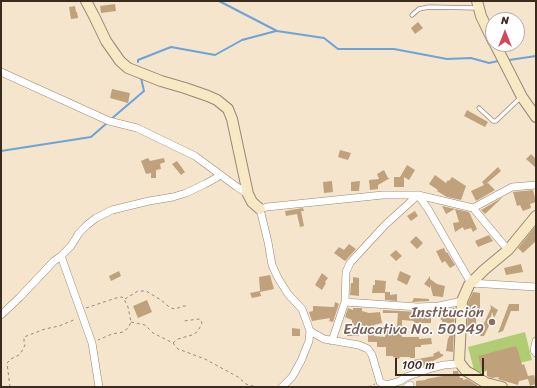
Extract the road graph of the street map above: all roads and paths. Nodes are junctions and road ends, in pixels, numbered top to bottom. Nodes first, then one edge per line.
1 (86, 1) edge
2 (477, 4) edge
3 (412, 15) dead end
4 (485, 26) edge
5 (499, 52) edge
6 (1, 72) edge
7 (522, 97) junction
8 (479, 108) dead end
9 (536, 117) edge
10 (220, 175) junction
11 (536, 185) edge
12 (248, 194) junction
13 (418, 195) junction
14 (473, 208) junction
15 (260, 209) junction
16 (536, 216) edge
17 (508, 250) junction
18 (61, 256) junction
19 (470, 283) junction
20 (536, 287) edge
21 (124, 299) junction
22 (462, 301) junction
23 (346, 302) junction
24 (188, 306) dead end
25 (81, 314) junction
26 (1, 315) edge
27 (184, 321) dead end
28 (131, 322) junction
29 (310, 331) junction
30 (332, 341) junction
31 (536, 341) edge
32 (172, 343) junction
33 (92, 344) junction
34 (536, 354) edge
35 (459, 362) junction
36 (486, 385) edge
37 (10, 387) edge
38 (99, 387) edge
39 (256, 387) edge
40 (282, 387) edge
41 (502, 387) edge

1 - 12 main road
2 - 3 lane
2 - 4 main road
5 - 7 main road
6 - 10 street
7 - 8 lane
7 - 9 main road
10 - 12 street
10 - 18 street
11 - 14 street
12 - 15 main road
13 - 14 street
13 - 15 street
13 - 19 street
13 - 23 street
14 - 17 street
15 - 29 street
16 - 17 main road
17 - 19 main road
18 - 25 street
18 - 26 street
19 - 20 street
19 - 22 main road
21 - 24 path
21 - 25 path
21 - 28 path
22 - 23 street
22 - 35 main road
23 - 30 street
25 - 33 street
25 - 37 path
27 - 32 path
28 - 32 path
28 - 33 path
29 - 30 street
29 - 40 street
30 - 35 street
31 - 34 street
32 - 39 path
33 - 38 street
35 - 36 main road
36 - 41 main road

